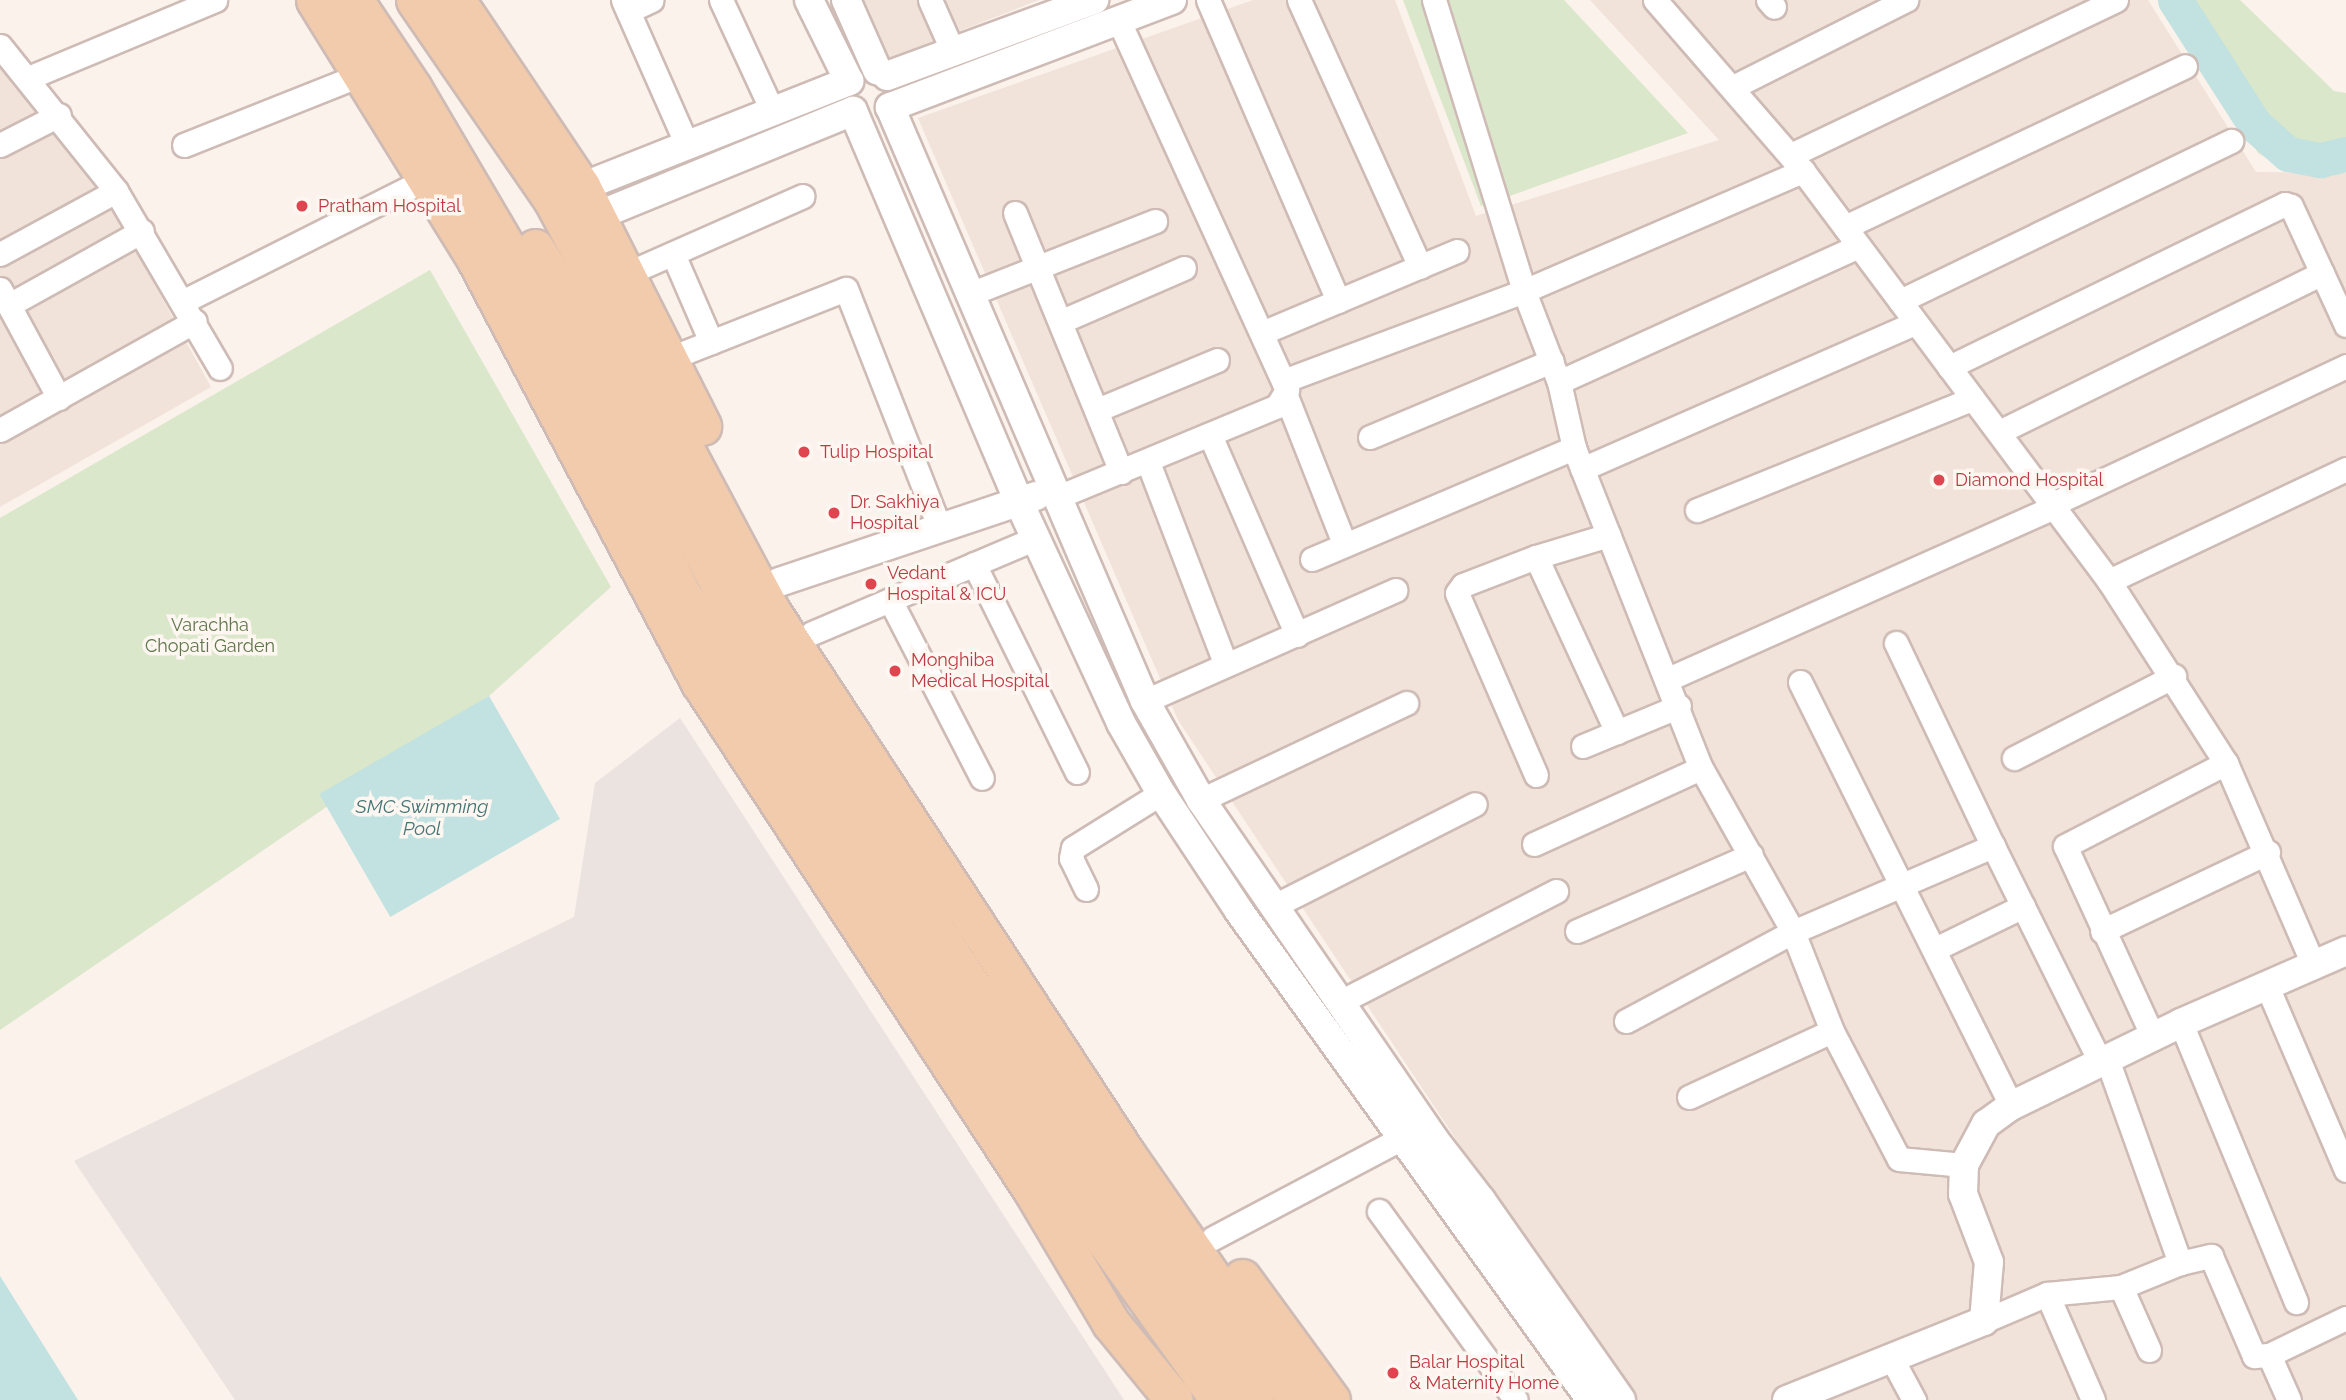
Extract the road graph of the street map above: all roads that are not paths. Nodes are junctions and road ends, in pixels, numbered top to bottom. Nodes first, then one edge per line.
1 (215, 0) edge
2 (315, 0) edge
3 (354, 0) edge
4 (415, 0) edge
5 (456, 0) edge
6 (652, 0) edge
7 (721, 0) edge
8 (809, 0) edge
9 (846, 0) edge
10 (930, 0) edge
11 (1094, 0) edge
12 (1172, 0) edge
13 (1208, 0) edge
14 (1300, 0) edge
15 (1434, 0) edge
16 (1654, 0) edge
17 (1906, 0) edge
18 (2116, 0) edge
19 (626, 5) edge
20 (1041, 9) edge
21 (1120, 23) junction
22 (0, 46) edge
23 (953, 52) junction
24 (2185, 66) dead end
25 (882, 73) junction
26 (360, 75) junction
27 (28, 78) junction
28 (849, 81) junction
29 (412, 87) junction
30 (1733, 87) junction
31 (479, 90) junction
32 (890, 107) junction
33 (771, 108) junction
34 (853, 111) junction
35 (59, 115) junction
36 (2231, 141) dead end
37 (686, 143) junction
38 (0, 145) edge
39 (184, 145) dead end
40 (1797, 163) junction
41 (427, 179) junction
42 (116, 191) junction
43 (803, 195) dead end
44 (575, 208) junction
45 (1015, 214) dead end
46 (1155, 221) dead end
47 (1845, 227) junction
48 (142, 231) junction
49 (1859, 246) junction
50 (1457, 251) dead end
51 (0, 254) edge
52 (673, 254) junction
53 (1420, 267) junction
54 (1040, 268) junction
55 (1184, 268) dead end
56 (2322, 273) junction
57 (626, 274) junction
58 (1524, 292) junction
59 (970, 294) junction
60 (4, 297) edge
61 (184, 301) junction
62 (1338, 301) junction
63 (1900, 301) junction
64 (2344, 318) edge
65 (195, 321) junction
66 (1062, 321) junction
67 (1915, 323) junction
68 (1264, 332) junction
69 (711, 342) junction
70 (668, 359) junction
71 (1217, 360) dead end
72 (2346, 366) edge
73 (1949, 367) junction
74 (220, 368) dead end
75 (1555, 372) junction
76 (1286, 388) junction
77 (59, 398) junction
78 (1972, 399) junction
79 (1097, 410) junction
80 (0, 430) edge
81 (1999, 432) junction
82 (1210, 435) junction
83 (1370, 437) dead end
84 (1578, 459) junction
85 (1147, 462) junction
86 (2346, 469) edge
87 (1121, 472) junction
88 (1057, 492) junction
89 (1019, 502) junction
90 (2054, 505) junction
91 (1697, 510) dead end
92 (940, 528) junction
93 (1609, 535) junction
94 (1036, 538) junction
95 (1344, 543) junction
96 (1536, 556) junction
97 (1312, 559) dead end
98 (974, 564) junction
99 (2109, 581) junction
100 (779, 582) junction
101 (1396, 590) dead end
102 (890, 600) junction
103 (812, 633) junction
104 (1297, 635) junction
105 (1896, 643) dead end
106 (1226, 665) junction
107 (2174, 676) junction
108 (1668, 679) junction
109 (1800, 682) dead end
110 (1145, 701) junction
111 (1406, 703) dead end
112 (1679, 706) junction
113 (1617, 732) junction
114 (1583, 746) dead end
115 (2014, 758) dead end
116 (2226, 763) junction
117 (1701, 768) junction
118 (1077, 772) dead end
119 (1536, 775) dead end
120 (982, 778) dead end
121 (1161, 793) junction
122 (1201, 800) junction
123 (1475, 804) dead end
124 (1534, 844) dead end
125 (1993, 846) junction
126 (2268, 852) junction
127 (1751, 855) junction
128 (1904, 886) junction
129 (1086, 889) dead end
130 (1556, 891) dead end
131 (1275, 906) junction
132 (2024, 906) junction
133 (1577, 931) dead end
134 (2102, 931) junction
135 (1793, 932) junction
136 (1934, 949) junction
137 (2346, 951) edge
138 (2312, 962) junction
139 (2267, 986) junction
140 (1340, 1002) junction
141 (1626, 1021) dead end
142 (2181, 1023) junction
143 (1832, 1031) junction
144 (2153, 1037) junction
145 (2104, 1061) junction
146 (1689, 1097) dead end
147 (2011, 1105) junction
148 (1402, 1138) junction
149 (1964, 1165) junction
150 (2346, 1170) edge
151 (1379, 1211) dead end
152 (1213, 1238) junction
153 (2180, 1263) junction
154 (2121, 1287) junction
155 (2047, 1294) junction
156 (2296, 1302) dead end
157 (1984, 1321) junction
158 (2344, 1326) edge
159 (2149, 1350) dead end
160 (2269, 1354) junction
161 (1892, 1359) junction
162 (1794, 1399) edge
163 (1174, 1400) edge
164 (1219, 1400) edge
165 (1255, 1400) edge
166 (1276, 1400) edge
167 (1297, 1400) edge
168 (1331, 1400) edge
169 (1516, 1400) edge
170 (1591, 1400) edge
171 (1621, 1400) edge
172 (1914, 1400) edge
173 (2093, 1400) edge
174 (2289, 1400) edge

1 - 27 street
2 - 26 main road
3 - 29 main road
4 - 31 main road
5 - 44 main road
6 - 19 street
7 - 33 street
8 - 28 street
9 - 25 street
10 - 23 street
11 - 20 street
12 - 21 street
13 - 62 street
14 - 53 street
15 - 58 street
16 - 30 street
17 - 30 street
18 - 40 street
19 - 37 street
20 - 23 street
21 - 32 street
21 - 68 street
22 - 27 street
23 - 25 street
24 - 47 street
25 - 28 street
25 - 32 street
26 - 39 street
26 - 41 main road
27 - 35 street
28 - 33 street
28 - 34 street
29 - 164 main road
29 - 165 main road
30 - 40 street
31 - 44 main road
31 - 166 main road
32 - 34 street
32 - 59 street
33 - 37 street
34 - 44 street
34 - 89 street
35 - 38 street
35 - 42 street
36 - 63 street
37 - 44 street
40 - 47 street
40 - 58 street
41 - 61 street
41 - 163 main road
42 - 48 street
42 - 51 street
43 - 52 street
44 - 57 main road
44 - 167 main road
45 - 54 street
46 - 54 street
47 - 49 street
48 - 60 street
48 - 61 street
49 - 63 street
49 - 75 street
50 - 53 street
52 - 57 street
52 - 69 street
53 - 62 street
54 - 59 street
54 - 66 street
55 - 66 street
56 - 64 street
56 - 73 street
56 - 81 street
57 - 70 main road
58 - 75 street
58 - 76 street
59 - 88 street
60 - 77 street
61 - 65 street
62 - 68 street
63 - 67 street
65 - 74 street
65 - 77 street
66 - 79 street
67 - 73 street
67 - 84 street
68 - 76 street
69 - 70 street
69 - 92 street
70 - 100 main road
71 - 79 street
72 - 90 street
73 - 78 street
75 - 83 street
75 - 84 street
76 - 82 street
76 - 95 street
77 - 80 street
78 - 81 street
78 - 91 street
79 - 87 street
81 - 90 street
82 - 85 street
82 - 104 street
84 - 93 street
84 - 95 street
85 - 87 street
85 - 106 street
86 - 99 street
87 - 88 street
88 - 89 street
88 - 110 street
89 - 92 street
89 - 94 street
90 - 99 street
90 - 108 street
92 - 100 street
93 - 96 street
93 - 108 street
94 - 98 street
94 - 121 street
95 - 97 street
96 - 113 street
96 - 119 street
98 - 102 street
98 - 118 street
99 - 107 street
100 - 103 main road
101 - 104 street
102 - 103 street
102 - 120 street
103 - 152 main road
104 - 106 street
105 - 125 street
106 - 110 street
107 - 115 street
107 - 116 street
108 - 112 street
109 - 128 street
110 - 122 street
111 - 122 street
112 - 113 street
112 - 117 street
113 - 114 street
116 - 126 street
116 - 134 street
117 - 124 street
117 - 127 street
121 - 129 street
121 - 148 street
122 - 131 street
123 - 131 street
125 - 128 street
125 - 132 street
126 - 134 street
126 - 138 street
127 - 133 street
127 - 135 street
128 - 135 street
128 - 136 street
130 - 140 street
131 - 140 street
132 - 136 street
132 - 145 street
134 - 144 street
135 - 141 street
135 - 143 street
136 - 147 street
137 - 138 street
138 - 139 street
139 - 142 street
139 - 150 street
140 - 171 street
142 - 144 street
142 - 156 street
143 - 146 street
143 - 149 street
144 - 145 street
145 - 147 street
145 - 153 street
147 - 149 street
148 - 152 street
148 - 170 street
149 - 157 street
151 - 169 street
152 - 168 main road
153 - 154 street
153 - 160 street
154 - 155 street
154 - 159 street
155 - 157 street
155 - 173 street
157 - 161 street
158 - 160 street
160 - 174 street
161 - 162 street
161 - 172 street

